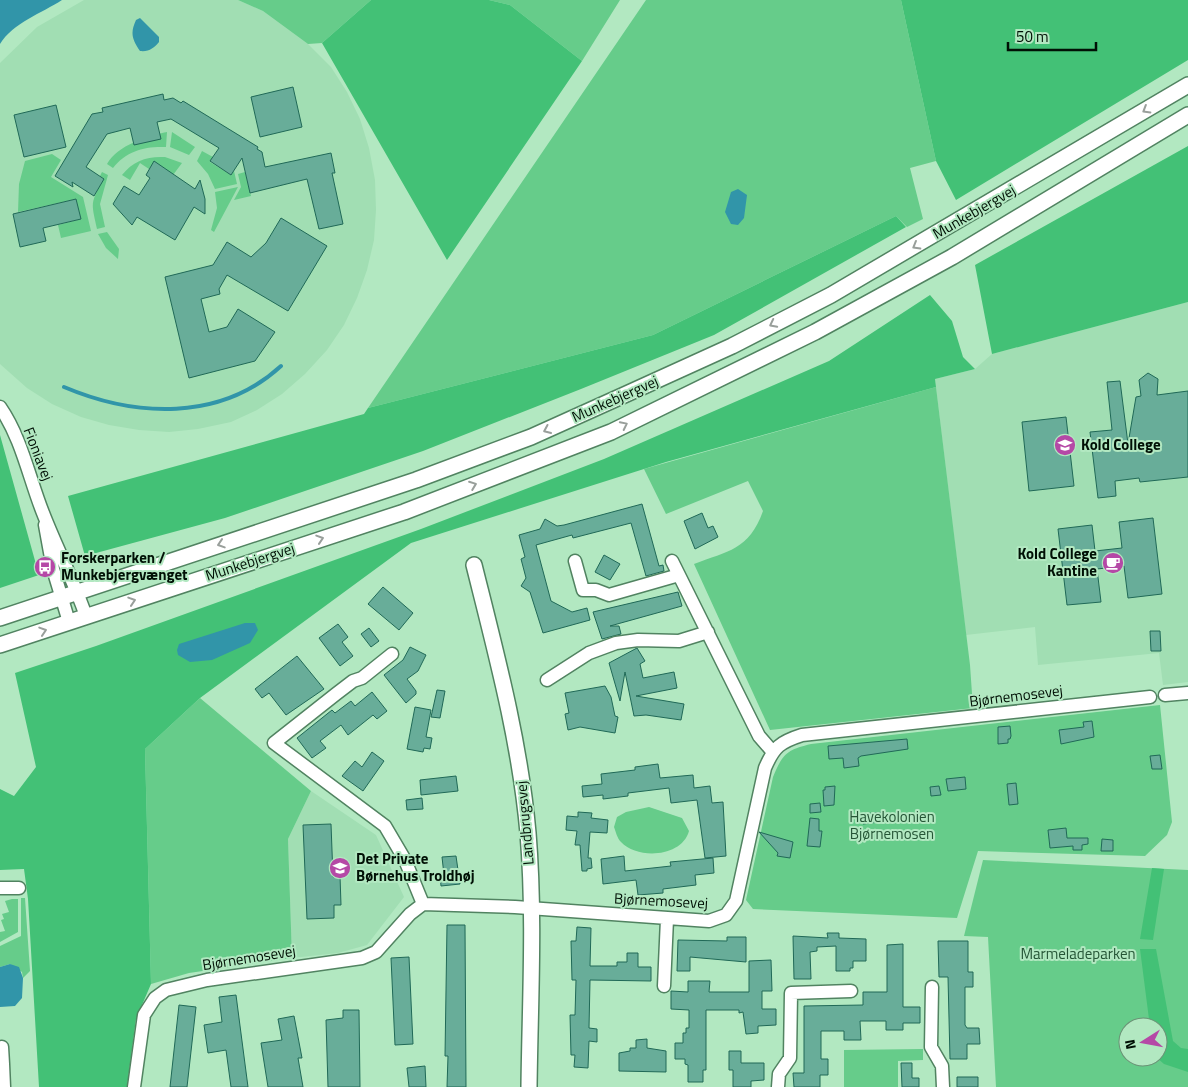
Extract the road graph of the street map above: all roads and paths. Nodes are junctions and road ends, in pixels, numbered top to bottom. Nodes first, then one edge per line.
1 (1188, 86) edge
2 (1188, 114) edge
3 (0, 407) edge
4 (43, 514) junction
5 (575, 561) dead end
6 (672, 561) dead end
7 (474, 565) dead end
8 (679, 575) junction
9 (78, 592) junction
10 (62, 597) junction
11 (86, 616) junction
12 (0, 618) edge
13 (69, 622) junction
14 (708, 632) junction
15 (0, 645) edge
16 (392, 654) dead end
17 (547, 680) dead end
18 (1188, 693) edge
19 (1165, 695) dead end
20 (1150, 697) dead end
21 (772, 751) junction
22 (0, 888) edge
23 (19, 888) dead end
24 (423, 904) junction
25 (530, 908) junction
26 (667, 919) junction
27 (664, 986) dead end
28 (932, 987) dead end
29 (851, 992) dead end
30 (2, 1047) dead end
31 (2, 1064) edge
32 (4, 1087) edge
33 (134, 1087) edge
34 (529, 1087) edge
35 (778, 1087) edge
36 (943, 1087) edge

1 -> 9 street, Munkebjergvej
11 -> 2 street, Munkebjergvej
3 - 4 street, Fioniavej
4 - 9 street, Fioniavej
4 - 10 street, Fioniavej
5 - 8 street
6 - 8 street
7 - 25 street, Landbrugsvej
8 - 14 street
9 - 10 street, Munkebjergvej
9 - 11 street, Fioniavej
10 - 12 street, Munkebjergvej
10 - 13 street, Fioniavej
11 - 13 street, Munkebjergvej
15 -> 13 street, Munkebjergvej
14 - 17 street
14 - 21 street
16 - 24 street
18 - 19 street
20 - 21 street, Bjørnemosevej
21 - 26 street, Bjørnemosevej
22 - 23 street
24 - 25 street, Bjørnemosevej
24 - 33 street, Bjørnemosevej
25 - 26 street, Bjørnemosevej
25 - 34 street, Landbrugsvej
26 - 27 street
28 - 36 street
29 - 35 street
30 - 31 street
31 - 32 street

